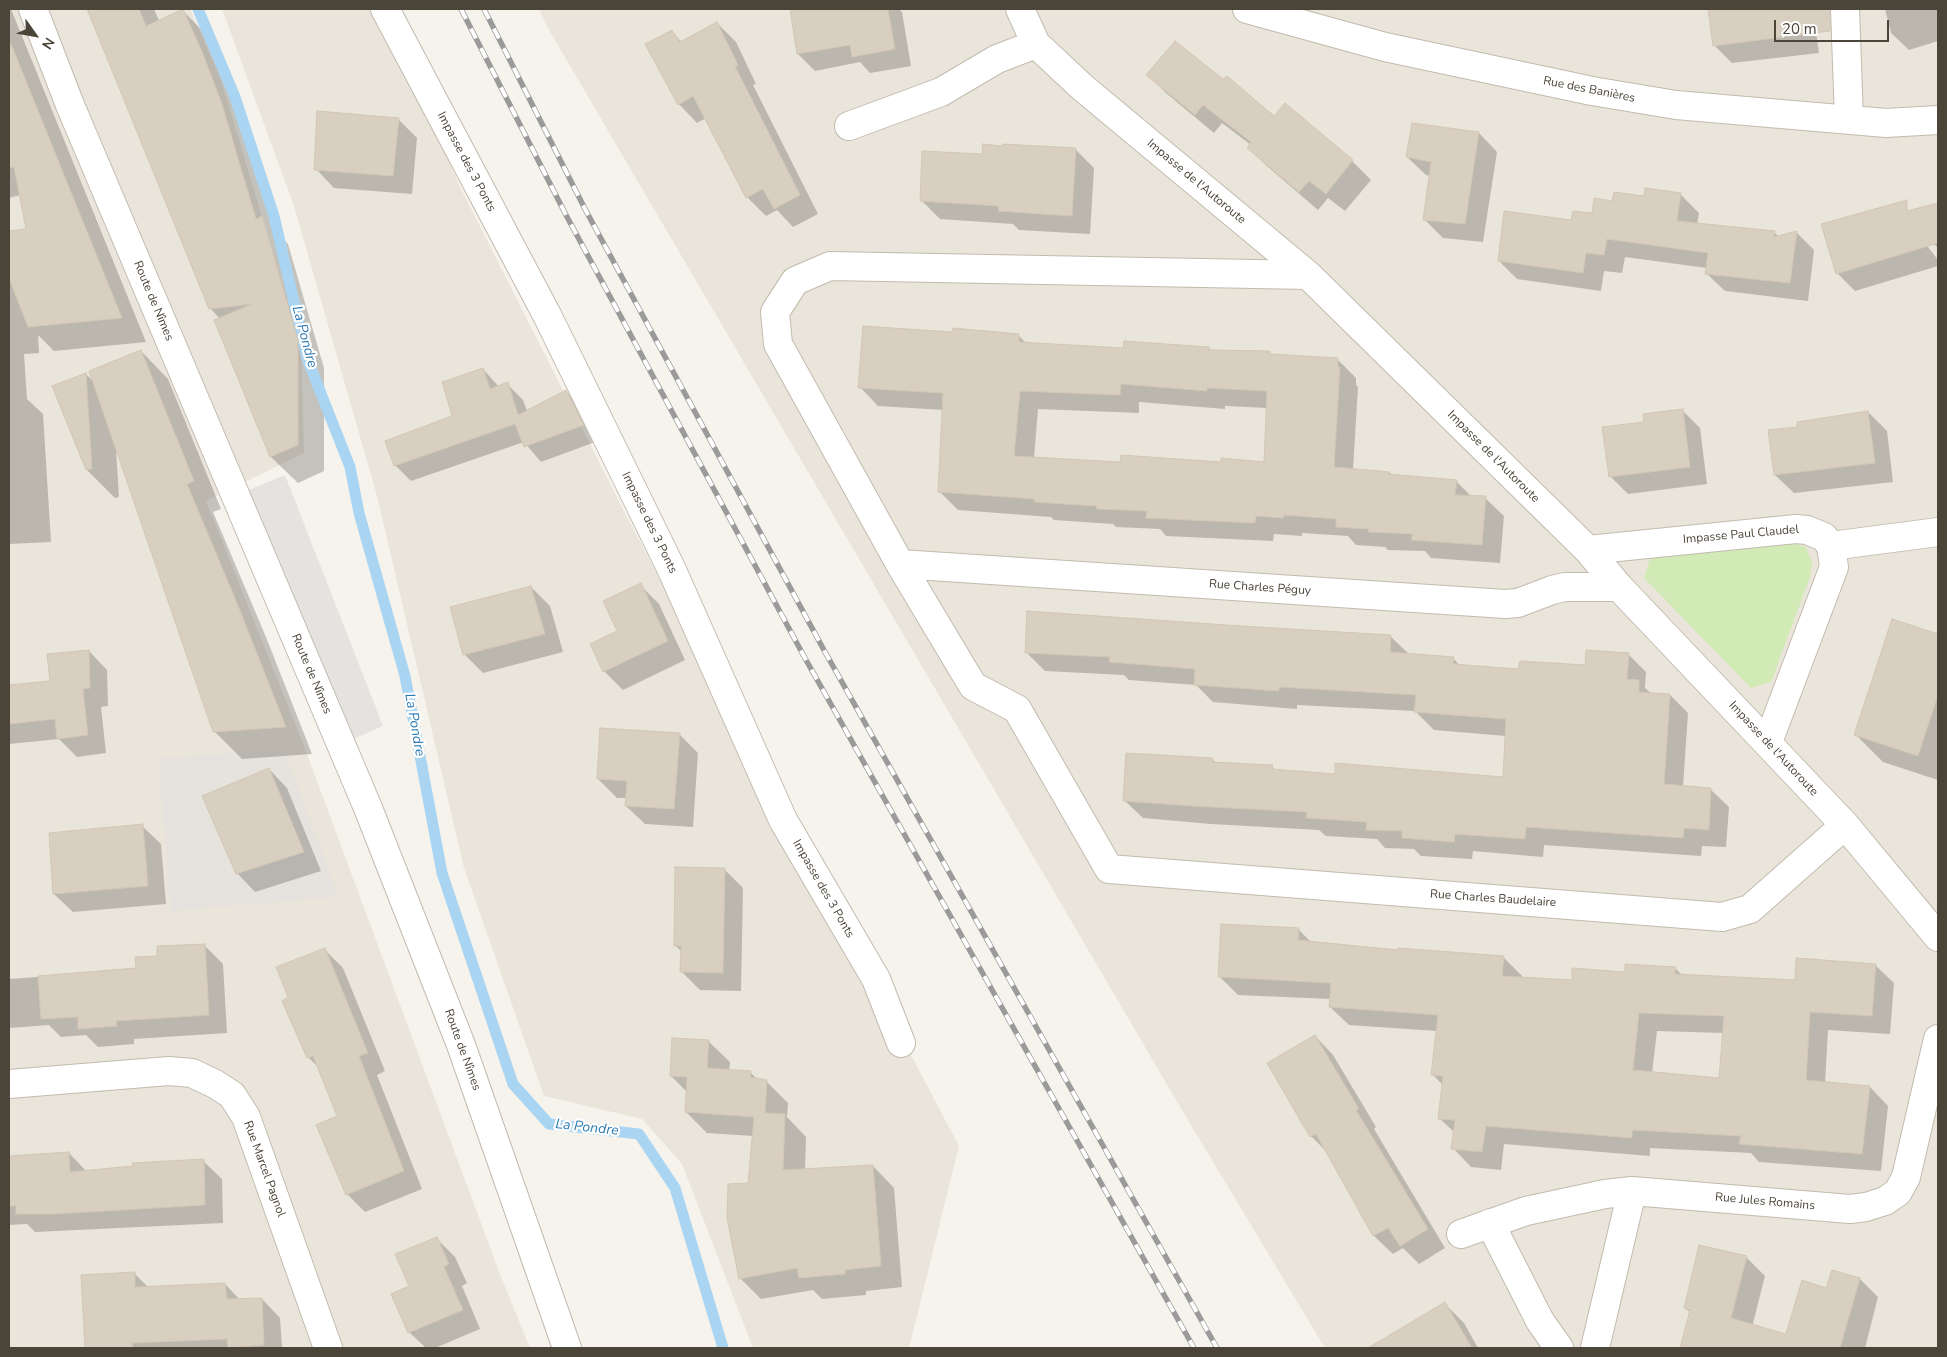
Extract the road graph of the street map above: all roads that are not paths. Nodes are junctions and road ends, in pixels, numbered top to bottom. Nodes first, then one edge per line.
1 (33, 9) edge
2 (385, 9) edge
3 (1020, 9) edge
4 (1247, 9) edge
5 (1845, 9) edge
6 (1036, 44) junction
7 (1849, 119) junction
8 (1938, 120) edge
9 (849, 126) dead end
10 (1308, 275) junction
11 (1938, 532) edge
12 (1831, 546) junction
13 (1588, 550) junction
14 (900, 564) junction
15 (1619, 587) junction
16 (1768, 742) junction
17 (1845, 825) junction
18 (1938, 936) edge
19 (1938, 1039) edge
20 (901, 1043) dead end
21 (9, 1084) edge
22 (1632, 1191) junction
23 (1490, 1223) junction
24 (1461, 1234) dead end
25 (328, 1348) edge
26 (567, 1348) edge
27 (1559, 1348) edge
28 (1595, 1348) edge

1 - 26 street, Route de Nîmes
2 - 20 street, Impasse des 3 Ponts
3 - 6 street, Impasse de l'Autoroute
4 - 7 street, Rue des Banières
5 - 7 street
6 - 9 street
6 - 10 street, Impasse de l'Autoroute
7 - 8 street, Rue des Banières
10 - 13 street, Impasse de l'Autoroute
10 - 14 street
11 - 12 street
12 - 13 street, Impasse Paul Claudel
12 - 16 street
13 - 15 street, Impasse de l'Autoroute
14 - 15 street, Rue Charles Péguy
14 - 17 street, Rue Charles Baudelaire
15 - 16 street, Impasse de l'Autoroute
16 - 17 street, Impasse de l'Autoroute
17 - 18 street, Impasse de l'Autoroute
19 - 22 street, Rue Jules Romains
21 - 25 street, Rue Marcel Pagnol
22 - 23 street, Rue Jules Romains
22 - 28 street
23 - 24 street, Rue Jules Romains
23 - 27 street

